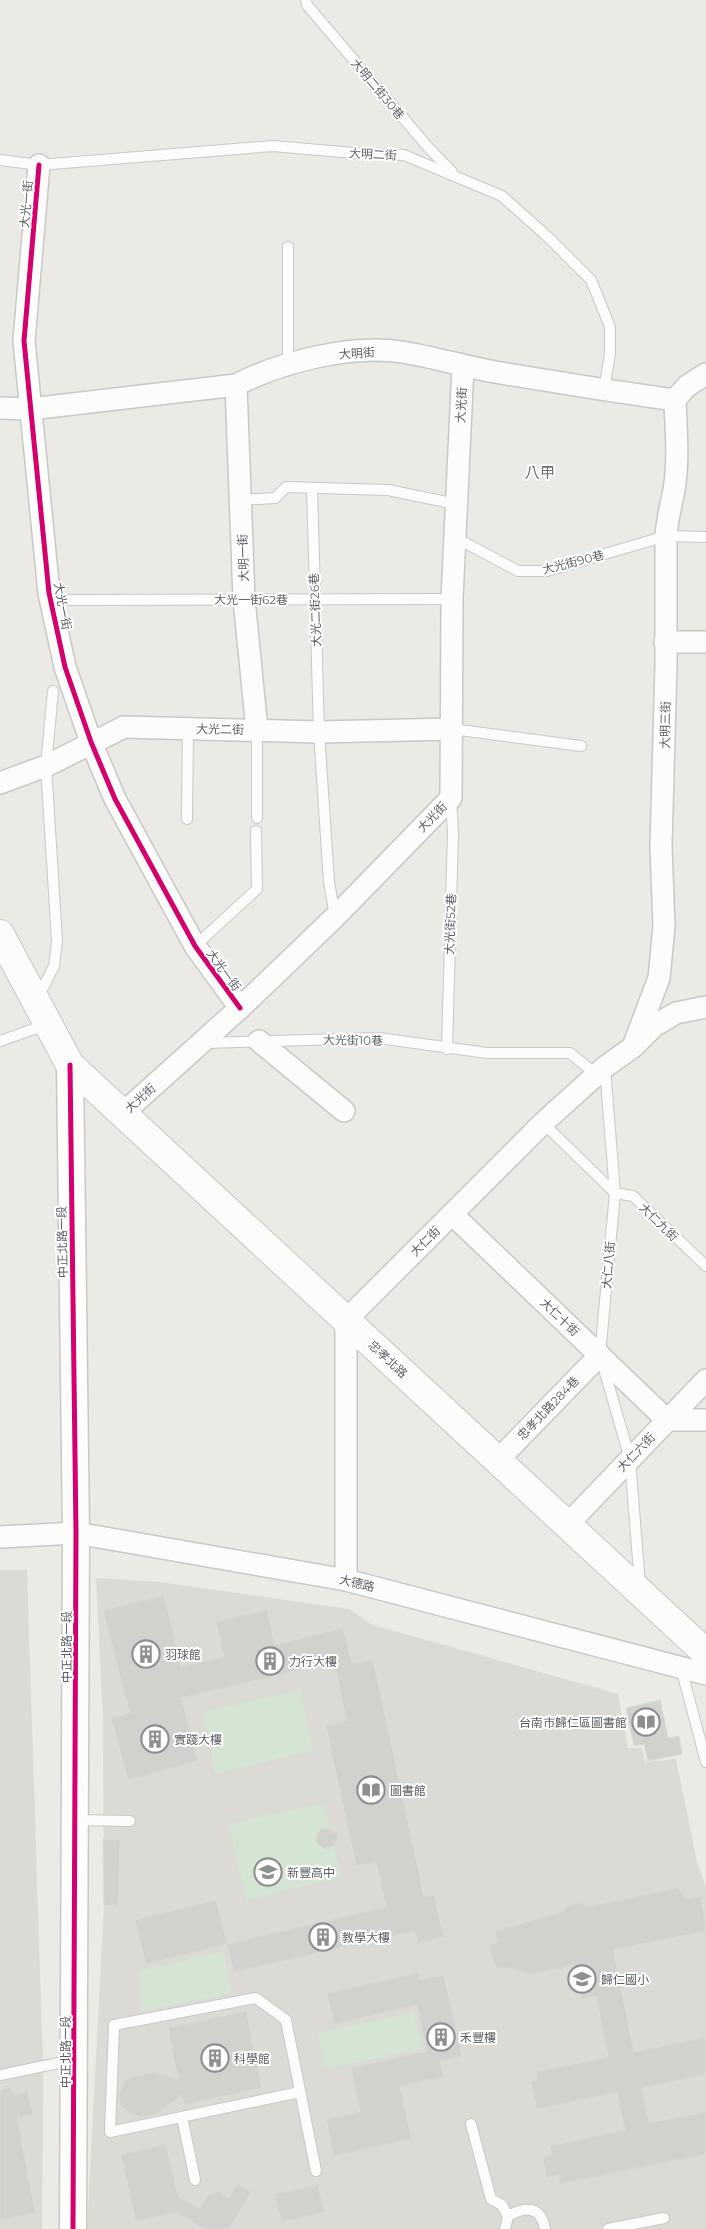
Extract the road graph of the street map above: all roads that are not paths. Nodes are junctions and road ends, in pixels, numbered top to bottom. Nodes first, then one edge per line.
1 (306, 0) edge
2 (0, 160) edge
3 (39, 165) junction
4 (455, 175) junction
5 (288, 247) dead end
6 (288, 364) junction
7 (463, 366) junction
8 (706, 374) edge
9 (236, 385) junction
10 (604, 391) junction
11 (675, 400) junction
12 (0, 408) edge
13 (30, 409) junction
14 (312, 488) junction
15 (240, 500) junction
16 (456, 504) junction
17 (666, 536) junction
18 (706, 537) edge
19 (456, 538) junction
20 (315, 599) junction
21 (452, 599) junction
22 (50, 600) junction
23 (244, 600) junction
24 (665, 642) junction
25 (706, 642) edge
26 (53, 691) dead end
27 (452, 728) junction
28 (188, 729) junction
29 (257, 730) junction
30 (319, 732) junction
31 (91, 742) junction
32 (582, 746) dead end
33 (46, 766) junction
34 (0, 783) edge
35 (451, 798) junction
36 (257, 818) dead end
37 (187, 819) dead end
38 (256, 831) dead end
39 (336, 917) junction
40 (0, 934) edge
41 (195, 946) junction
42 (706, 1007) edge
43 (240, 1008) junction
44 (43, 1012) junction
45 (0, 1041) edge
46 (259, 1041) junction
47 (201, 1043) junction
48 (633, 1047) junction
49 (447, 1049) junction
50 (70, 1065) junction
51 (601, 1071) junction
52 (344, 1112) dead end
53 (122, 1114) junction
54 (543, 1123) junction
55 (615, 1193) junction
56 (452, 1214) junction
57 (706, 1266) edge
58 (346, 1320) junction
59 (600, 1355) junction
60 (706, 1380) edge
61 (667, 1420) junction
62 (706, 1420) edge
63 (630, 1459) junction
64 (497, 1461) junction
65 (567, 1525) junction
66 (76, 1534) junction
67 (0, 1538) edge
68 (346, 1580) junction
69 (640, 1590) junction
70 (706, 1653) edge
71 (681, 1668) junction
72 (706, 1674) edge
73 (706, 1762) edge
74 (76, 1820) junction
75 (130, 1821) dead end
76 (74, 2060) junction
77 (0, 2074) edge
78 (300, 2092) junction
79 (182, 2117) junction
80 (472, 2124) dead end
81 (316, 2170) dead end
82 (194, 2180) dead end
83 (508, 2216) junction
84 (664, 2218) dead end
85 (74, 2229) edge
86 (505, 2229) edge
87 (545, 2229) edge
88 (608, 2229) edge

1 - 4 lane, 大明二街30巷
2 - 3 lane, 大明二街
3 - 4 lane, 大明二街
3 - 13 street, 大光一街
4 - 10 lane, 大明二街
5 - 6 lane
6 - 7 street, 大明街
6 - 9 street, 大明街
7 - 10 street, 大明街
7 - 16 street, 大光街
8 - 11 street
9 - 13 street, 大明街
9 - 15 street, 大明一街
10 - 11 street, 大明街
11 - 17 street, 大明三街
12 - 13 street, 大明街
13 - 22 street, 大光一街
14 - 15 lane
14 - 16 lane
14 - 20 lane, 大光二街26巷
15 - 23 street, 大明一街
16 - 19 street, 大光街
17 - 18 lane, 大光街90巷
17 - 19 lane, 大光街90巷
17 - 24 street, 大明三街
19 - 21 street, 大光街
20 - 21 lane, 大光一街62巷
20 - 23 lane, 大光一街62巷
20 - 30 lane, 大光二街26巷
21 - 27 street, 大光街
22 - 23 lane, 大光一街62巷
22 - 31 street, 大光一街
23 - 29 street, 大明一街
24 - 25 street
24 - 48 street, 大明三街
26 - 33 lane
27 - 30 street, 大光二街
27 - 32 lane
27 - 35 street, 大光街
28 - 29 street, 大光二街
28 - 31 street, 大光二街
28 - 37 lane
29 - 30 street, 大光二街
29 - 36 lane
30 - 39 lane, 大光二街26巷
31 - 33 street, 大光二街
31 - 41 street, 大光一街
33 - 34 street, 大光二街
33 - 44 lane
35 - 39 street, 大光街
35 - 49 lane, 大光街52巷
38 - 41 lane
39 - 43 street, 大光街
40 - 44 main road, 中正北路一段
41 - 43 street, 大光一街
42 - 48 street, 大仁街
43 - 47 street, 大光街
44 - 45 lane
44 - 50 main road, 中正北路一段
46 - 47 lane, 大光街10巷
46 - 49 lane, 大光街10巷
46 - 52 street
47 - 53 street, 大光街
48 - 51 street, 大仁街
49 - 51 lane, 大光街10巷
50 - 53 main road, 忠孝北路
50 - 66 street, 中正北路一段
51 - 54 street, 大仁街
51 - 55 lane, 大仁八街
53 - 58 main road, 忠孝北路
54 - 55 lane, 大仁九街
54 - 56 street, 大仁街
55 - 57 lane, 大仁九街
55 - 59 lane, 大仁八街
56 - 58 street, 大仁街
56 - 59 street, 大仁十街
58 - 64 main road, 忠孝北路
58 - 68 street
59 - 61 street, 大仁十街
59 - 63 lane, 大仁八街
59 - 64 street, 忠孝北路284巷
60 - 61 street, 大仁六街
61 - 62 street
61 - 63 street, 大仁六街
63 - 65 street, 大仁六街
63 - 69 lane, 大仁八街
64 - 65 main road, 忠孝北路
65 - 69 main road, 忠孝北路
66 - 67 street, 大德路
66 - 68 street, 大德路
66 - 74 street, 中正北路一段
68 - 71 street, 大德路
69 - 70 main road, 忠孝北路
71 - 72 street, 大德路
71 - 73 lane
74 - 75 lane
74 - 76 street, 中正北路一段
76 - 77 lane
76 - 85 street, 中正北路一段
78 - 79 lane
78 - 79 lane
78 - 81 lane
79 - 82 lane
80 - 83 lane
83 - 86 lane
83 - 87 lane
84 - 88 lane

